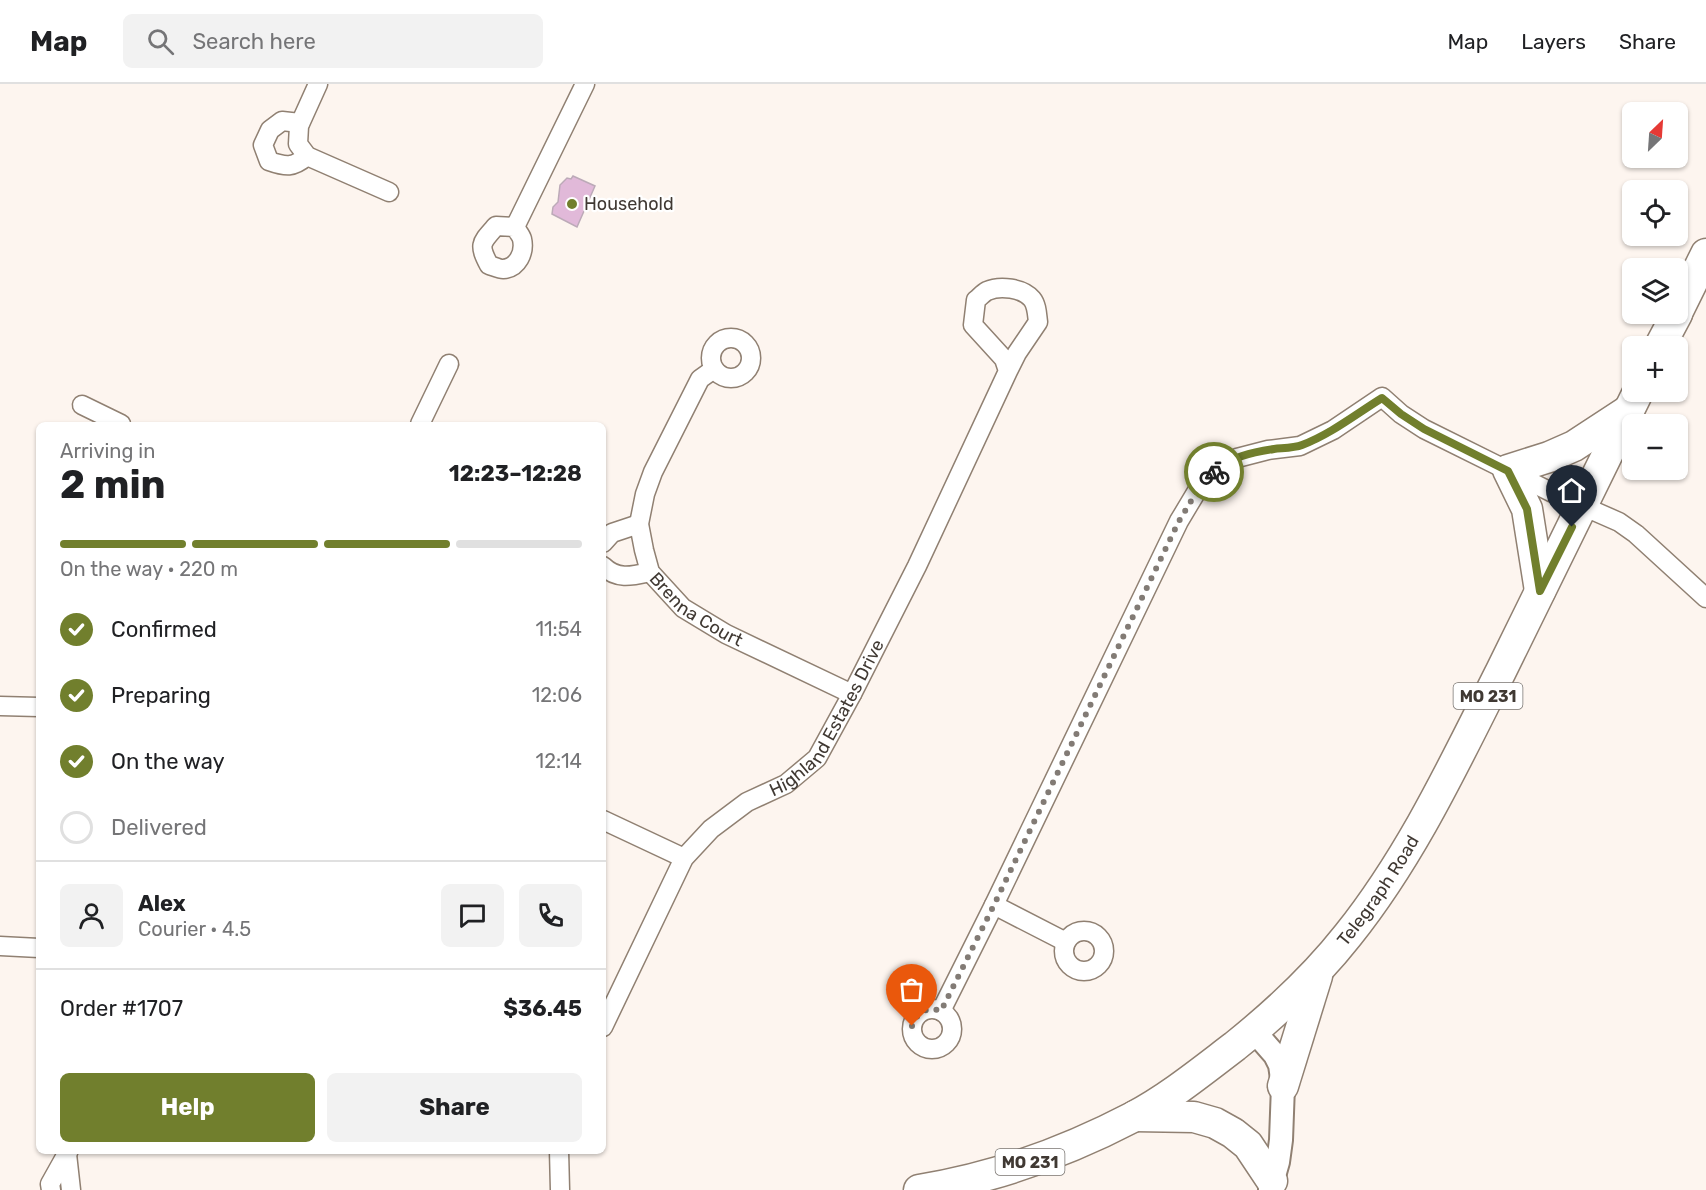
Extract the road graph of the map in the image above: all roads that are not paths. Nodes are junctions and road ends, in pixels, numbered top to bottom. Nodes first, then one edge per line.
1 (318, 84) edge
2 (585, 84) edge
3 (300, 123) junction
4 (307, 156) junction
5 (389, 192) dead end
6 (514, 227) dead end
7 (1705, 260) edge
8 (1688, 292) edge
9 (449, 364) dead end
10 (714, 369) dead end
11 (1008, 371) junction
12 (1633, 402) edge
13 (1634, 402) edge
14 (82, 405) dead end
15 (117, 422) edge
16 (421, 422) edge
17 (1508, 471) junction
18 (1582, 506) junction
19 (639, 524) junction
20 (606, 540) edge
21 (606, 569) edge
22 (650, 572) junction
23 (1540, 591) junction
24 (1706, 598) edge
25 (852, 694) junction
26 (0, 706) edge
27 (36, 707) edge
28 (606, 821) edge
29 (684, 858) junction
30 (994, 905) junction
31 (1066, 942) dead end
32 (0, 946) edge
33 (36, 948) edge
34 (1320, 968) junction
35 (941, 1011) dead end
36 (606, 1021) edge
37 (1254, 1031) junction
38 (1283, 1086) junction
39 (1135, 1116) junction
40 (67, 1154) edge
41 (68, 1154) edge
42 (559, 1154) edge
43 (1271, 1186) edge
44 (51, 1190) edge
45 (71, 1190) edge
46 (560, 1190) edge
47 (919, 1190) edge

1 - 3 street
2 - 6 street
3 - 4 street
3 - 4 street
4 - 5 street
7 - 8 main road
9 - 16 street
10 - 19 street, Brenna Court
11 - 11 street, Highland Estates Drive
11 - 25 street, Highland Estates Drive
12 - 17 main road
13 - 18 main road, Telegraph Road / MO 231
14 - 15 street
17 - 18 street
17 - 23 main road
17 - 30 street
18 - 23 main road, Telegraph Road / MO 231
18 - 24 street
19 - 20 street
19 - 22 street, Brenna Court
21 - 22 street
22 - 25 street, Brenna Court
23 - 34 main road, Telegraph Road / MO 231
25 - 29 street, Highland Estates Drive
26 - 27 street
28 - 29 street
29 - 36 street, Highland Estates Drive
30 - 31 street
30 - 35 street
32 - 33 street
34 - 37 main road, Telegraph Road / MO 231
34 - 38 main road
37 - 38 street
37 - 39 main road, Telegraph Road / MO 231
38 - 43 street
39 - 43 main road
39 - 47 main road, Telegraph Road / MO 231
40 - 44 street
41 - 45 street
42 - 46 street

